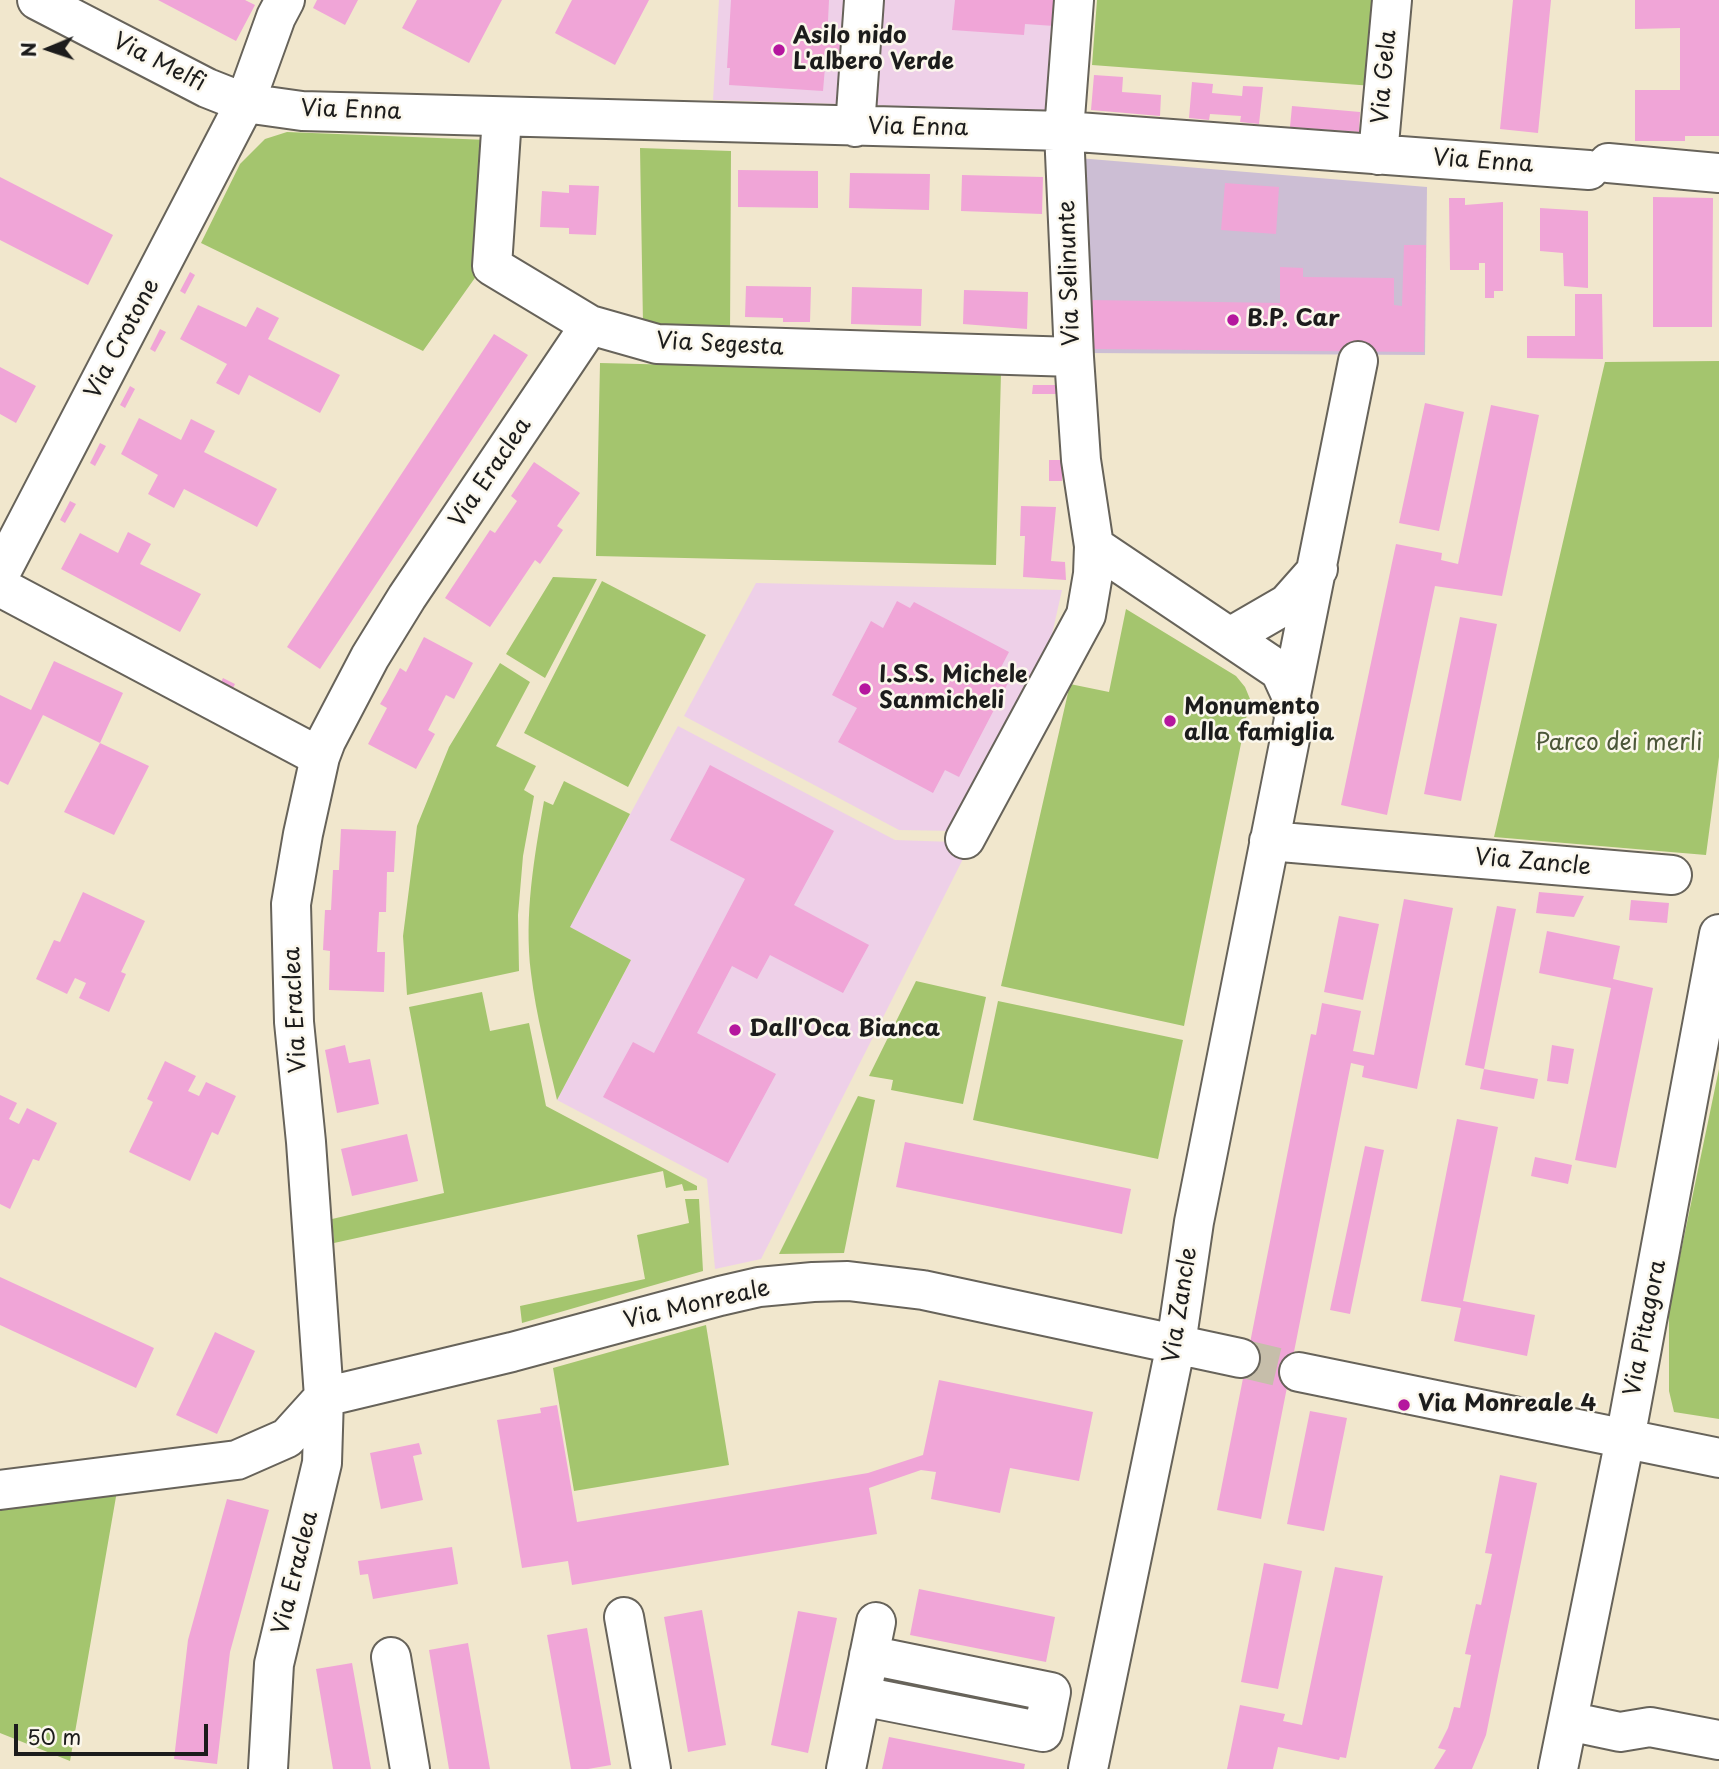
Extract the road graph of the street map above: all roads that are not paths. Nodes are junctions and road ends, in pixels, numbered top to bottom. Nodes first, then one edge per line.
1 (37, 0) edge
2 (285, 0) edge
3 (864, 0) edge
4 (1074, 0) edge
5 (1392, 0) edge
6 (245, 103) junction
7 (502, 117) junction
8 (855, 127) junction
9 (1064, 131) junction
10 (1378, 155) junction
11 (1719, 173) edge
12 (590, 325) junction
13 (1074, 357) junction
14 (1358, 361) dead end
15 (1094, 546) junction
16 (1318, 569) junction
17 (0, 574) edge
18 (0, 587) edge
19 (1230, 637) junction
20 (1291, 695) junction
21 (320, 757) junction
22 (965, 839) dead end
23 (1269, 841) junction
24 (1672, 875) dead end
25 (1719, 934) edge
26 (1176, 1344) junction
27 (1240, 1358) tunnel mouth
28 (1299, 1372) tunnel mouth
29 (324, 1397) junction
30 (1625, 1439) junction
31 (1719, 1458) edge
32 (0, 1490) edge
33 (624, 1617) dead end
34 (391, 1657) dead end
35 (861, 1696) junction
36 (1568, 1721) junction
37 (1719, 1741) edge
38 (268, 1769) edge
39 (410, 1769) edge
40 (651, 1769) edge
41 (846, 1769) edge
42 (1088, 1769) edge
43 (1558, 1769) edge

1 - 6 street, Via Melfi
2 - 6 street, Via Crotone
3 - 8 street
4 - 9 street, Via Selinunte
5 - 10 street, Via Gela
6 - 7 street, Via Enna
6 - 17 street, Via Crotone
7 - 8 street, Via Enna
7 - 12 street, Via Segesta
8 - 9 street, Via Enna
9 - 10 street, Via Enna
9 - 13 street, Via Selinunte
10 - 11 street, Via Enna
12 - 13 street, Via Segesta
12 - 21 street, Via Eraclea
13 - 15 street, Via Selinunte
14 - 16 street, Via Zancle
15 - 19 street
15 - 22 street, Via Selinunte
16 - 19 street
16 - 20 street, Via Zancle
18 - 21 street
19 - 20 street
20 - 23 street, Via Zancle
21 - 29 street, Via Eraclea
23 - 24 street, Via Zancle
23 - 26 street, Via Zancle
25 - 30 street, Via Pitagora
26 - 27 street, Via Monreale
26 - 29 street, Via Monreale
26 - 42 street, Via Zancle
28 - 30 street
29 - 32 street
29 - 38 street, Via Eraclea
30 - 31 street
30 - 36 street, Via Pitagora
33 - 40 street
34 - 39 street
35 - 35 street
35 - 41 street
36 - 37 street
36 - 43 street, Via Pitagora

